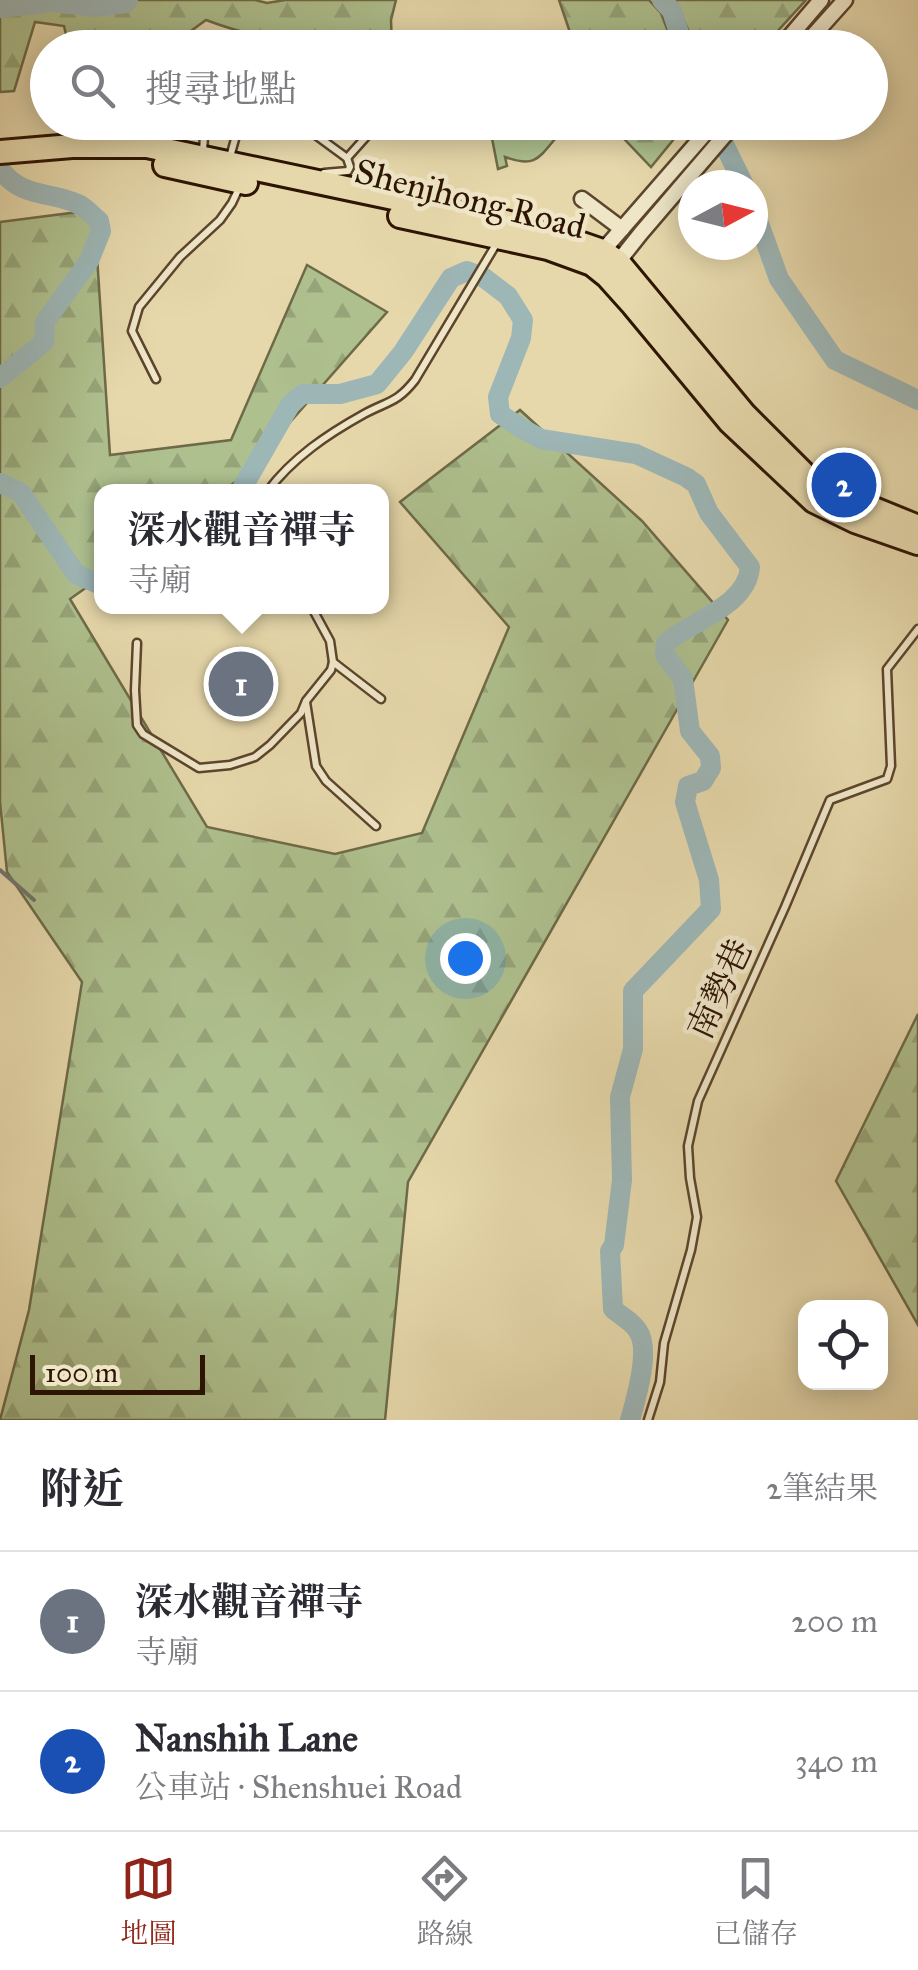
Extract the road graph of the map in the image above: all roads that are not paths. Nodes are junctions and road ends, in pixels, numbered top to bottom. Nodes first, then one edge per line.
1 (821, 0) edge
2 (841, 2) edge
3 (795, 30) edge
4 (817, 30) edge
5 (204, 140) edge
6 (237, 140) edge
7 (322, 140) edge
8 (364, 140) edge
9 (699, 140) edge
10 (720, 140) edge
11 (0, 152) edge
12 (74, 153) junction
13 (203, 157) junction
14 (347, 158) junction
15 (0, 167) edge
16 (238, 171) junction
17 (289, 177) junction
18 (582, 199) dead end
19 (626, 225) junction
20 (501, 229) junction
21 (605, 263) junction
22 (156, 379) dead end
23 (274, 484) edge
24 (918, 527) edge
25 (918, 543) edge
26 (315, 614) edge
27 (918, 629) edge
28 (136, 643) dead end
29 (333, 662) junction
30 (382, 699) dead end
31 (306, 701) junction
32 (376, 826) dead end
33 (648, 1420) edge

1 - 3 street
2 - 4 street
5 - 13 lane
6 - 16 lane
7 - 14 lane
8 - 14 lane
9 - 19 street
10 - 21 street
11 - 12 main road
12 - 13 main road, Shenjhong Road
12 - 15 main road
12 - 16 main road, Shenjhong Road
13 - 16 main road, Shenjhong Road
14 - 17 lane
16 - 17 main road, Shenjhong Road
16 - 20 main road, Shenjhong Road
16 - 22 lane
17 - 20 main road, Shenjhong Road
18 - 19 street
19 - 21 street
20 - 21 main road, Shenjhong Road
20 - 23 lane
21 - 24 main road
21 - 25 main road
26 - 29 lane
27 - 33 lane, 南勢巷
28 - 31 lane
29 - 30 lane
29 - 31 lane
31 - 32 lane

